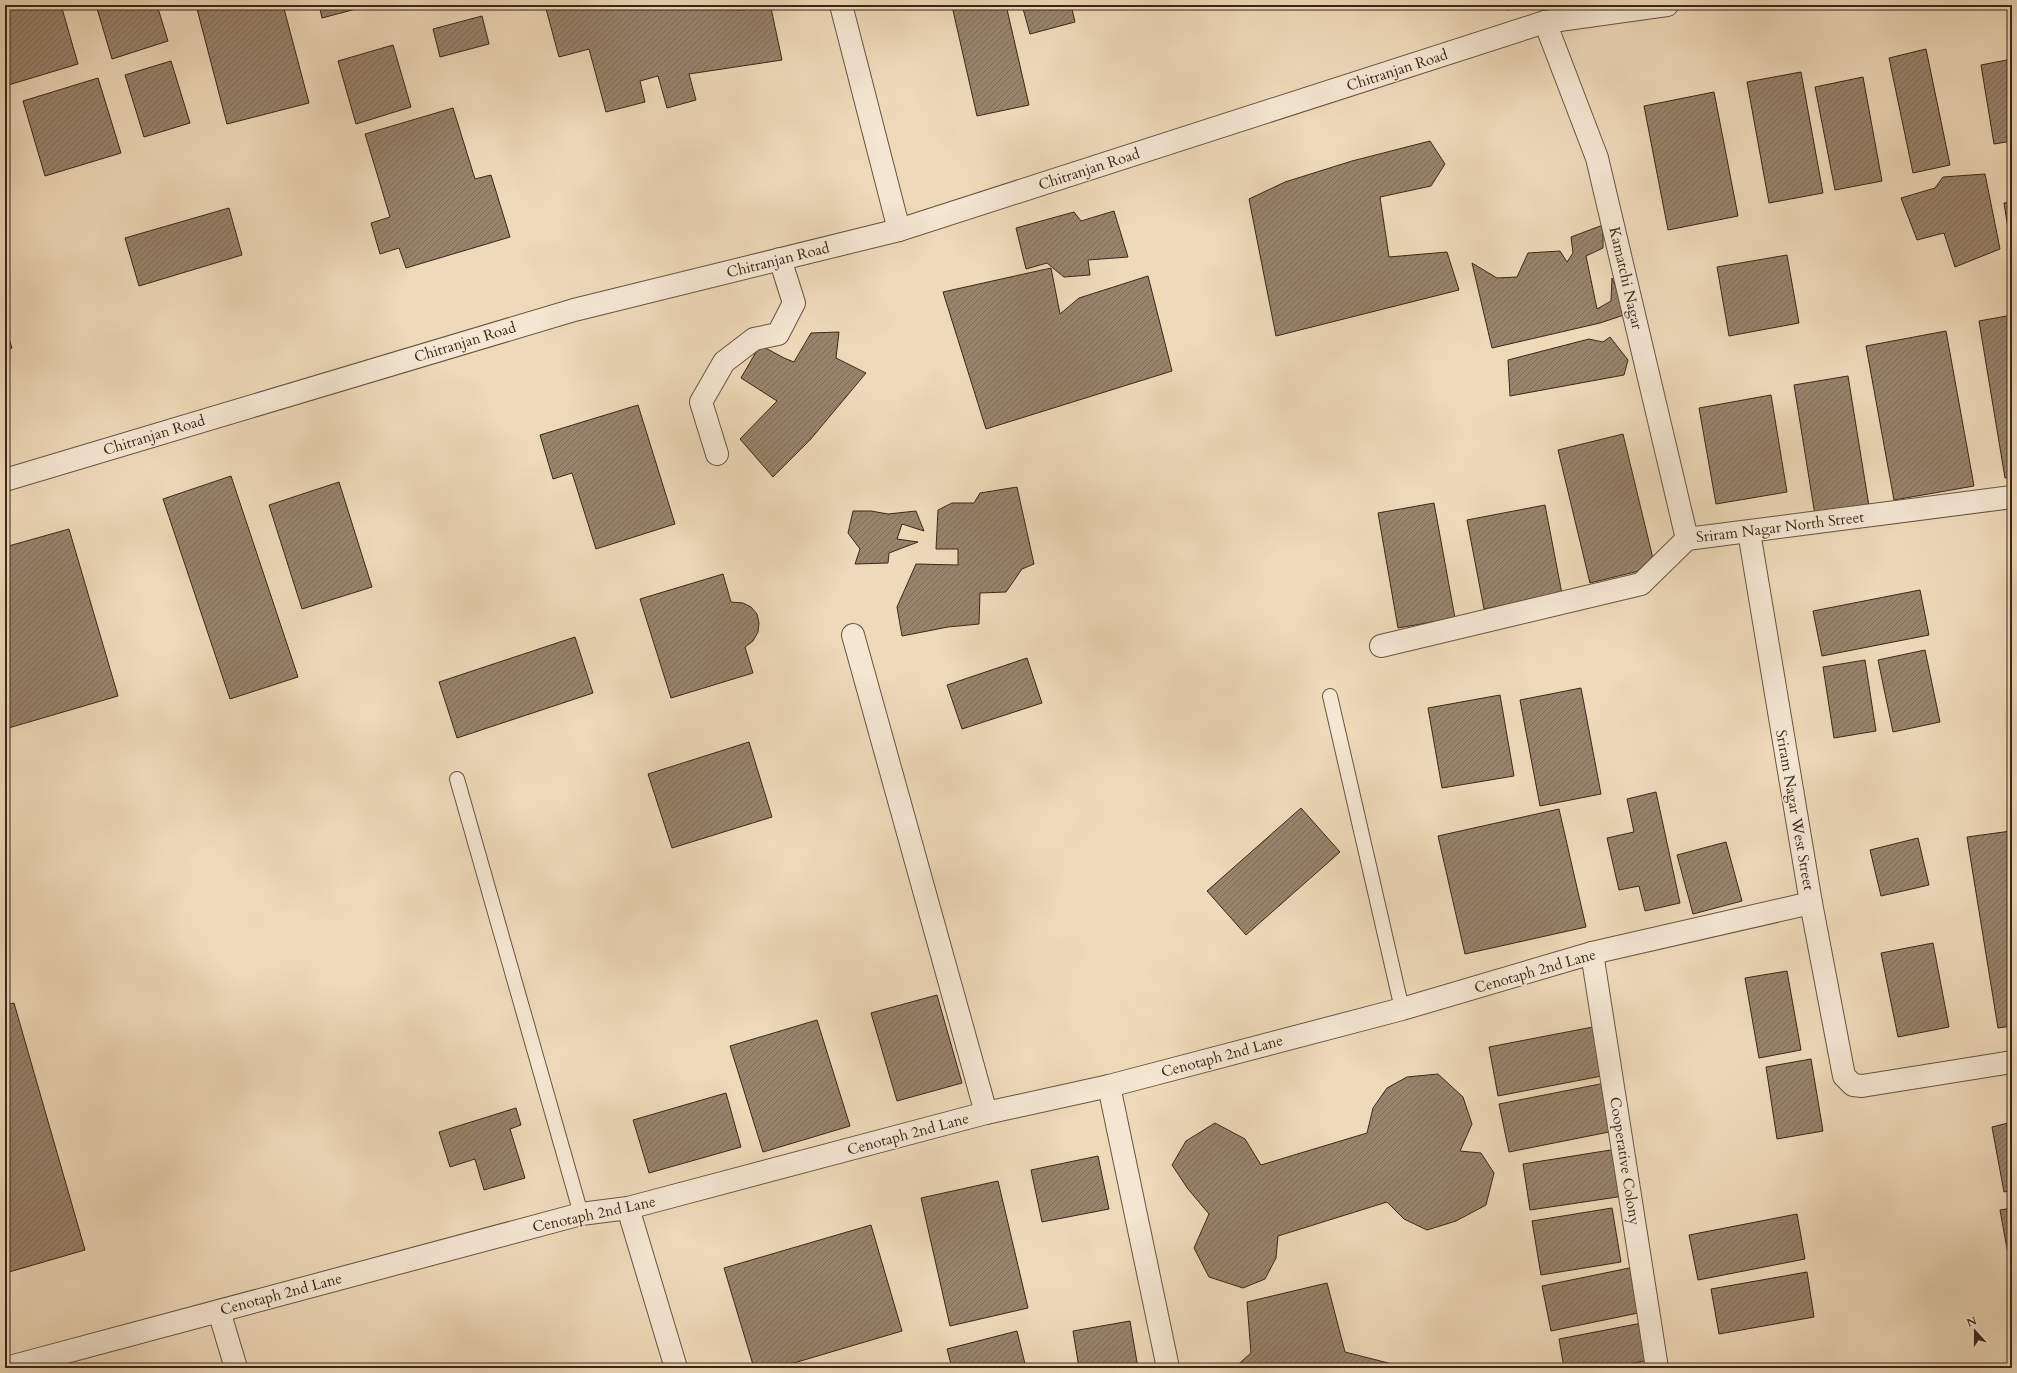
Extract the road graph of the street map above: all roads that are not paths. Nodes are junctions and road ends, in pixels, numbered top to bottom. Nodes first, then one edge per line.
1 (841, 5) edge
2 (1667, 5) edge
3 (1645, 7) edge
4 (1545, 22) junction
5 (899, 230) junction
6 (780, 259) junction
7 (717, 454) dead end
8 (5, 480) edge
9 (2012, 497) edge
10 (1749, 532) junction
11 (1687, 539) junction
12 (853, 635) dead end
13 (1380, 646) dead end
14 (1330, 696) dead end
15 (457, 779) dead end
16 (1811, 903) junction
17 (1592, 953) junction
18 (1402, 1009) junction
19 (2012, 1062) edge
20 (1109, 1086) junction
21 (986, 1113) junction
22 (628, 1208) junction
23 (581, 1214) junction
24 (219, 1311) junction
25 (6, 1368) edge
26 (236, 1368) edge
27 (676, 1368) edge
28 (1168, 1368) edge
29 (1657, 1368) edge

1 - 5 street
2 - 3 street, Chitranjan Road
3 - 4 street, Chitranjan Road
4 - 5 street, Chitranjan Road
4 - 11 street, Kamatchi Nagar
5 - 6 street, Chitranjan Road
6 - 7 street
6 - 8 street, Chitranjan Road
9 - 10 street, Sriram Nagar North Street
10 - 11 street, Sriram Nagar North Street
10 - 16 street, Sriram Nagar West Street
11 - 13 street, Sriram Nagar North Street
12 - 21 street
14 - 18 lane
15 - 23 lane
16 - 17 street, Cenotaph 2nd Lane
16 - 19 street, Sriram Nagar West Street
17 - 18 street, Cenotaph 2nd Lane
17 - 29 street, Cooperative Colony
18 - 20 street, Cenotaph 2nd Lane
20 - 21 street, Cenotaph 2nd Lane
20 - 28 street
21 - 22 street, Cenotaph 2nd Lane
22 - 23 street, Cenotaph 2nd Lane
22 - 27 street
23 - 24 street, Cenotaph 2nd Lane
24 - 25 street, Cenotaph 2nd Lane
24 - 26 street

